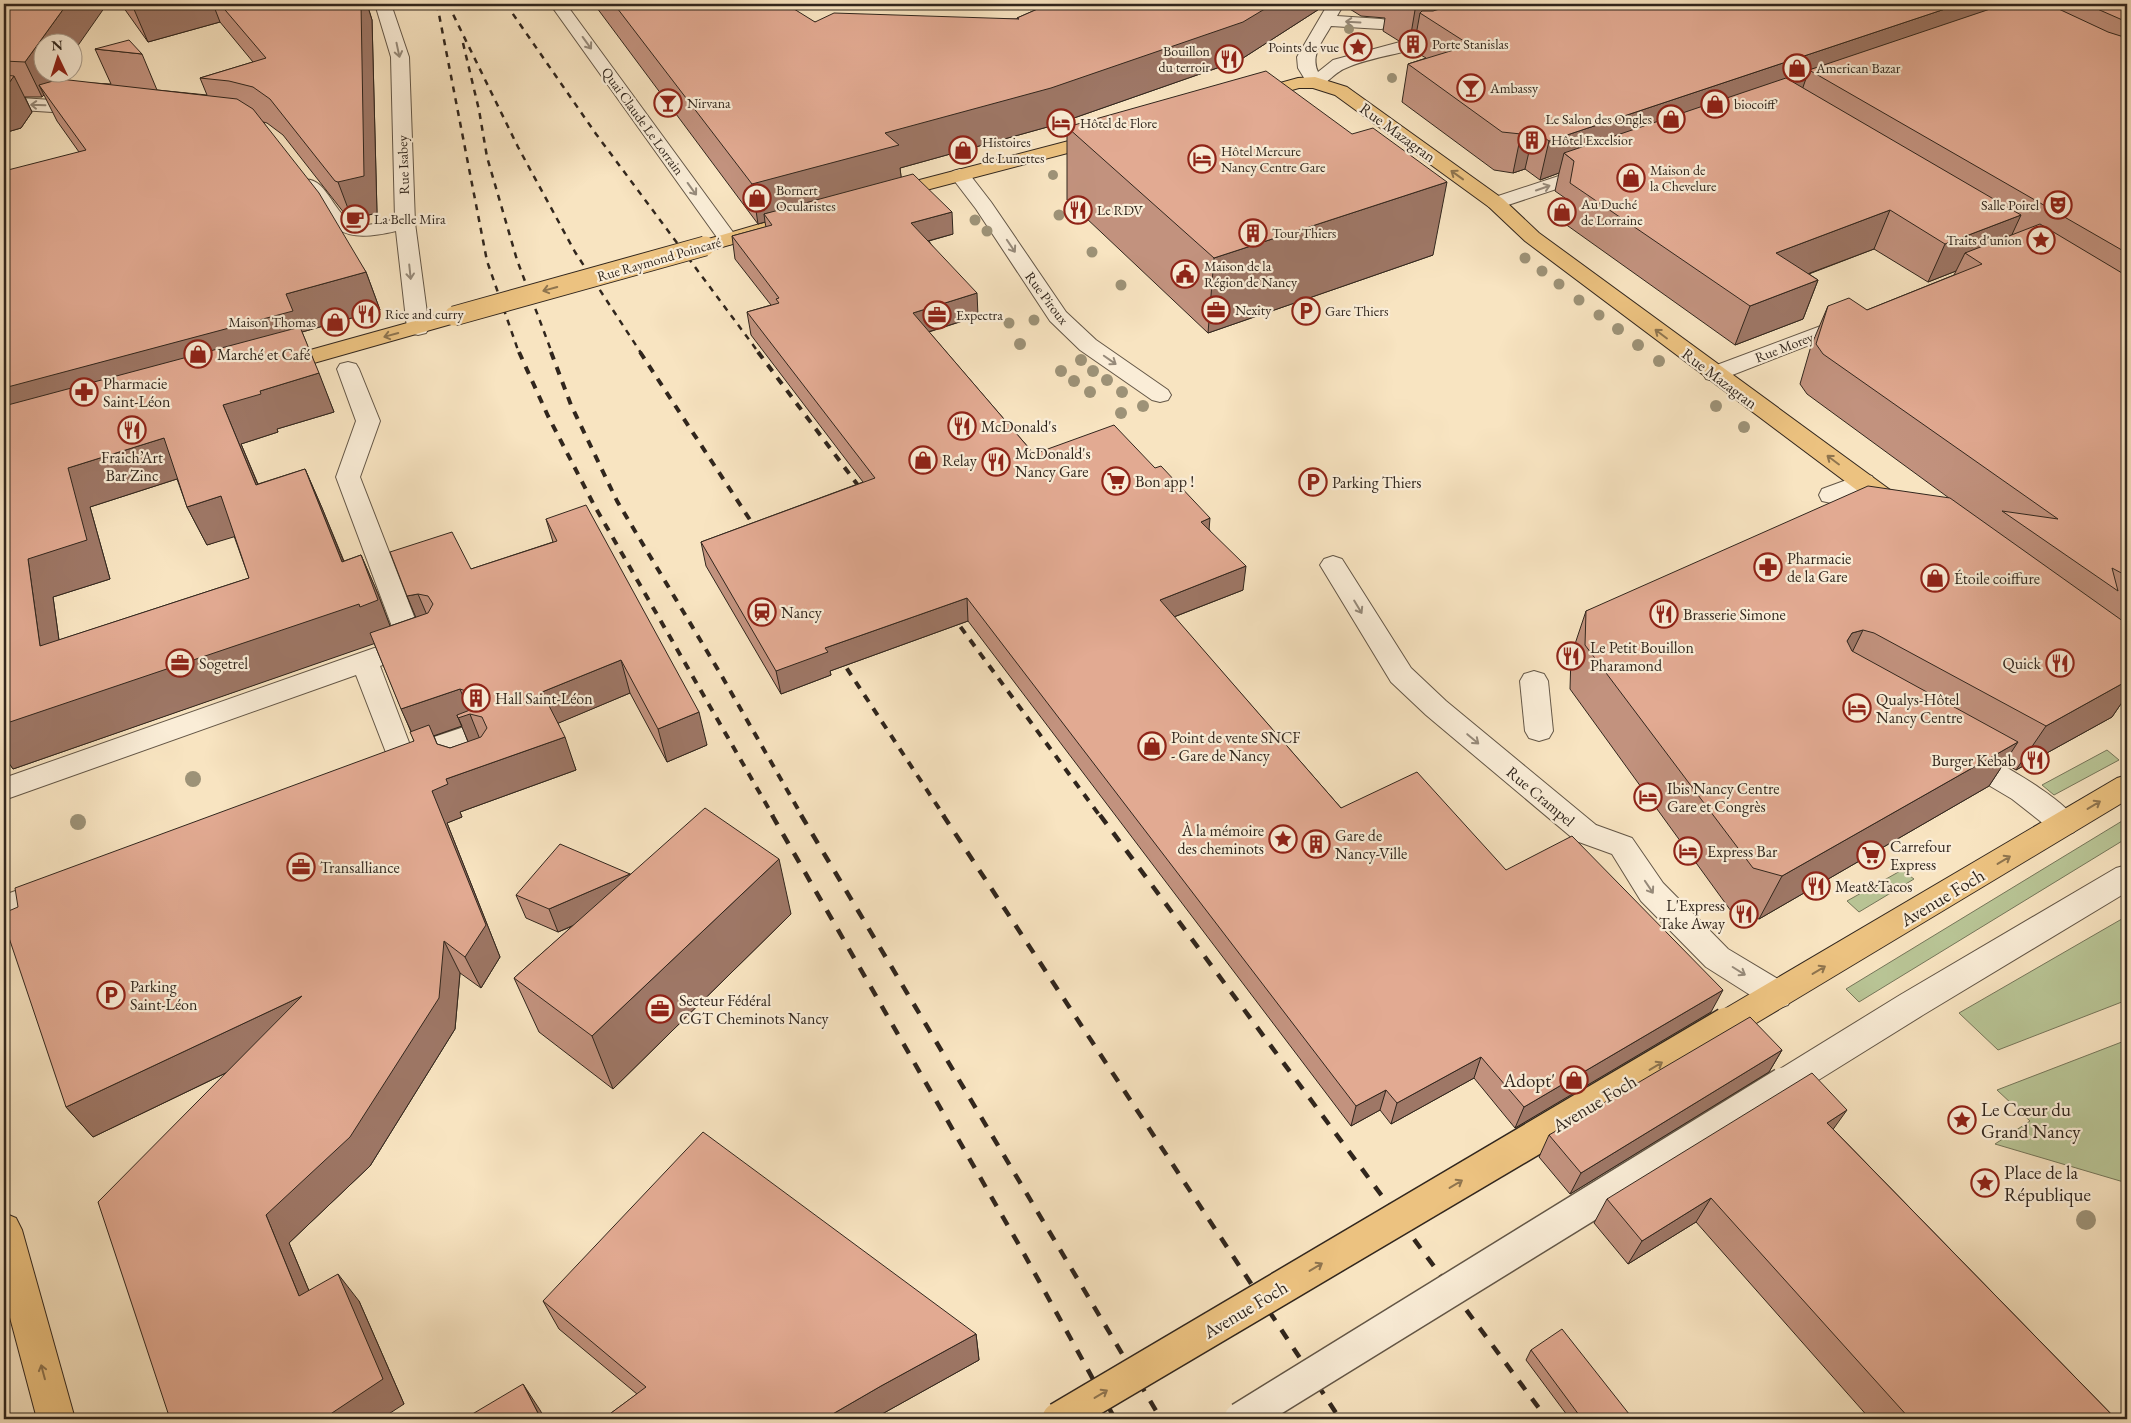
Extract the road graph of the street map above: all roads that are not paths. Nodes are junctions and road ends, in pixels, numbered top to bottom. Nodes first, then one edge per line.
1 (383, 4) edge
2 (558, 4) edge
3 (1336, 4) edge
4 (1326, 21) junction
5 (1381, 24) dead end
6 (1406, 46) dead end
7 (1315, 82) junction
8 (1255, 95) junction
9 (1236, 101) edge
10 (4, 103) edge
11 (104, 109) edge
12 (1262, 114) edge
13 (1122, 133) edge
14 (1060, 150) junction
15 (1093, 161) edge
16 (1605, 166) edge
17 (298, 171) edge
18 (960, 175) junction
19 (874, 198) edge
20 (1496, 203) junction
21 (405, 223) junction
22 (782, 224) edge
23 (728, 239) junction
24 (1871, 313) edge
25 (418, 328) junction
26 (348, 369) dead end
27 (258, 371) edge
28 (1714, 374) junction
29 (1160, 395) dead end
30 (1863, 482) junction
31 (1831, 495) dead end
32 (1918, 522) edge
33 (1334, 565) dead end
34 (366, 662) junction
35 (1534, 681) dead end
36 (1539, 731) dead end
37 (1942, 744) edge
38 (402, 760) junction
39 (463, 768) edge
40 (374, 770) edge
41 (2127, 786) edge
42 (4, 789) edge
43 (2064, 824) junction
44 (2127, 877) edge
45 (78, 880) edge
46 (4, 908) edge
47 (1777, 995) junction
48 (4, 1230) edge
49 (56, 1419) edge
50 (1059, 1419) edge
51 (1241, 1419) edge

1 -> 21 street, Rue Isabey
2 -> 23 street, Quai Claude Le Lorrain
3 - 4 street
5 -> 4 street
4 - 7 street
6 - 7 street
7 - 8 main road
20 -> 7 main road, Rue Mazagran
8 - 9 main road
8 - 12 street
11 -> 10 street
13 - 14 main road
14 - 15 street
14 - 18 main road
20 -> 16 street
17 - 21 street
18 - 19 main road
18 -> 29 street, Rue Piroux
28 -> 20 main road, Rue Mazagran
21 -> 25 street, Rue Isabey
22 - 23 main road, Rue Raymond Poincaré
23 -> 25 main road, Rue Raymond Poincaré, bridge
24 - 28 street, Rue Morey
25 -> 27 main road, Rue Raymond Poincaré
26 - 34 street
30 -> 28 main road, Rue Mazagran
30 - 31 street
30 - 32 main road, Rue Mazagran
33 -> 47 street, Rue Crampel
34 - 38 street
34 - 42 street
35 - 36 street
37 - 43 street
38 - 39 street
38 - 40 street
43 -> 41 main road, Avenue Foch
47 -> 43 main road, Avenue Foch
44 - 51 street, bridge
45 - 46 street
50 -> 47 main road, Avenue Foch, bridge
49 -> 48 main road

